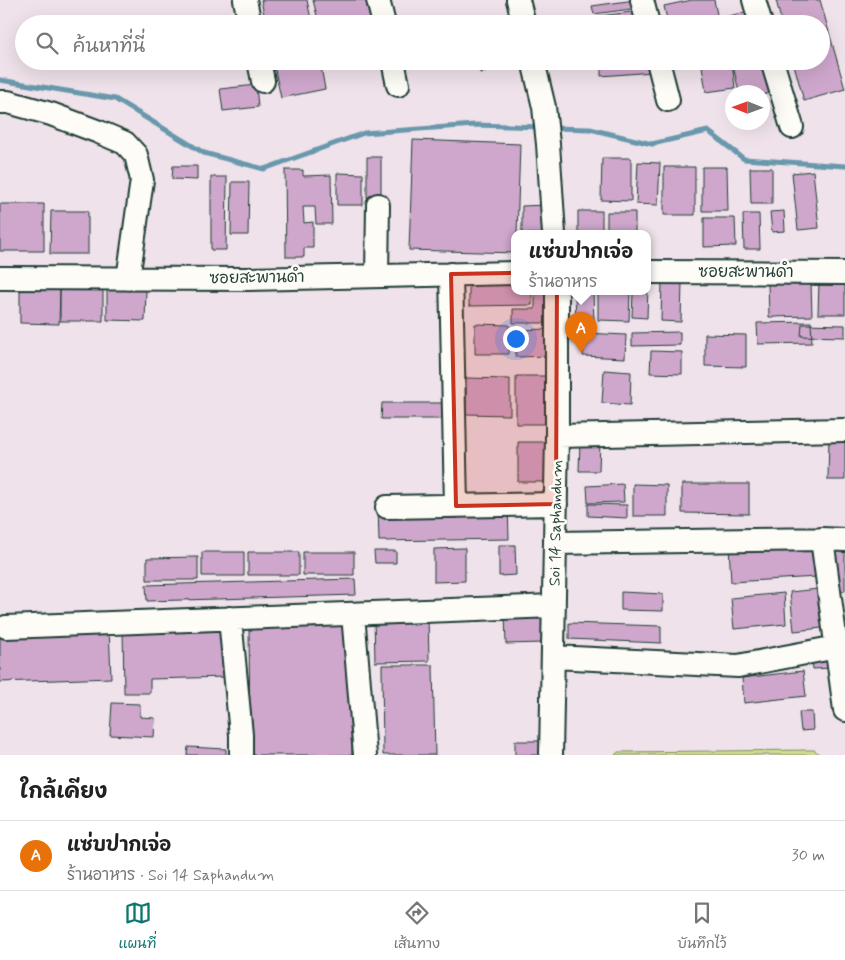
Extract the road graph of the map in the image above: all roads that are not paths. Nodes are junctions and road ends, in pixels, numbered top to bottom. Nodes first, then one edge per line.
1 (244, 0) edge
2 (378, 0) edge
3 (518, 0) edge
4 (642, 0) edge
5 (754, 0) edge
6 (248, 15) edge
7 (382, 15) edge
8 (522, 15) edge
9 (646, 15) edge
10 (758, 15) edge
11 (395, 70) edge
12 (534, 70) edge
13 (660, 70) edge
14 (775, 70) edge
15 (398, 85) dead end
16 (668, 100) dead end
17 (0, 102) edge
18 (792, 127) dead end
19 (378, 205) dead end
20 (554, 230) edge
21 (651, 272) edge
22 (511, 273) edge
23 (845, 273) edge
24 (451, 274) junction
25 (377, 276) junction
26 (0, 278) edge
27 (128, 278) junction
28 (557, 295) edge
29 (845, 430) edge
30 (558, 436) junction
31 (556, 504) junction
32 (456, 506) junction
33 (388, 508) dead end
34 (822, 539) junction
35 (845, 540) edge
36 (555, 543) junction
37 (554, 606) junction
38 (352, 614) junction
39 (230, 618) junction
40 (6, 627) dead end
41 (837, 647) junction
42 (553, 657) junction
43 (845, 710) edge
44 (241, 755) edge
45 (365, 755) edge
46 (551, 755) edge

1 - 6 street
2 - 7 street
3 - 8 street
4 - 9 street
5 - 10 street
11 - 15 street
12 - 20 street
13 - 16 street
14 - 18 street
17 - 27 street
19 - 25 street
21 - 23 street, ซอยสะพานดำ
22 - 24 street, ซอยสะพานดำ
24 - 25 street, ซอยสะพานดำ
24 - 32 street
25 - 27 street, ซอยสะพานดำ
26 - 27 street, ซอยสะพานดำ
28 - 30 street, Soi 14 Saphandum
29 - 30 street
30 - 31 street, Soi 14 Saphandum
31 - 32 street
31 - 36 street, Soi 14 Saphandum
32 - 33 street
34 - 35 street
34 - 36 street
34 - 41 street
36 - 37 street, Soi 14 Saphandum
37 - 38 street
37 - 42 street, Soi 14 Saphandum
38 - 39 street
38 - 45 street
39 - 40 street
39 - 44 street
41 - 42 street
41 - 43 street
42 - 46 street, Soi 14 Saphandum

